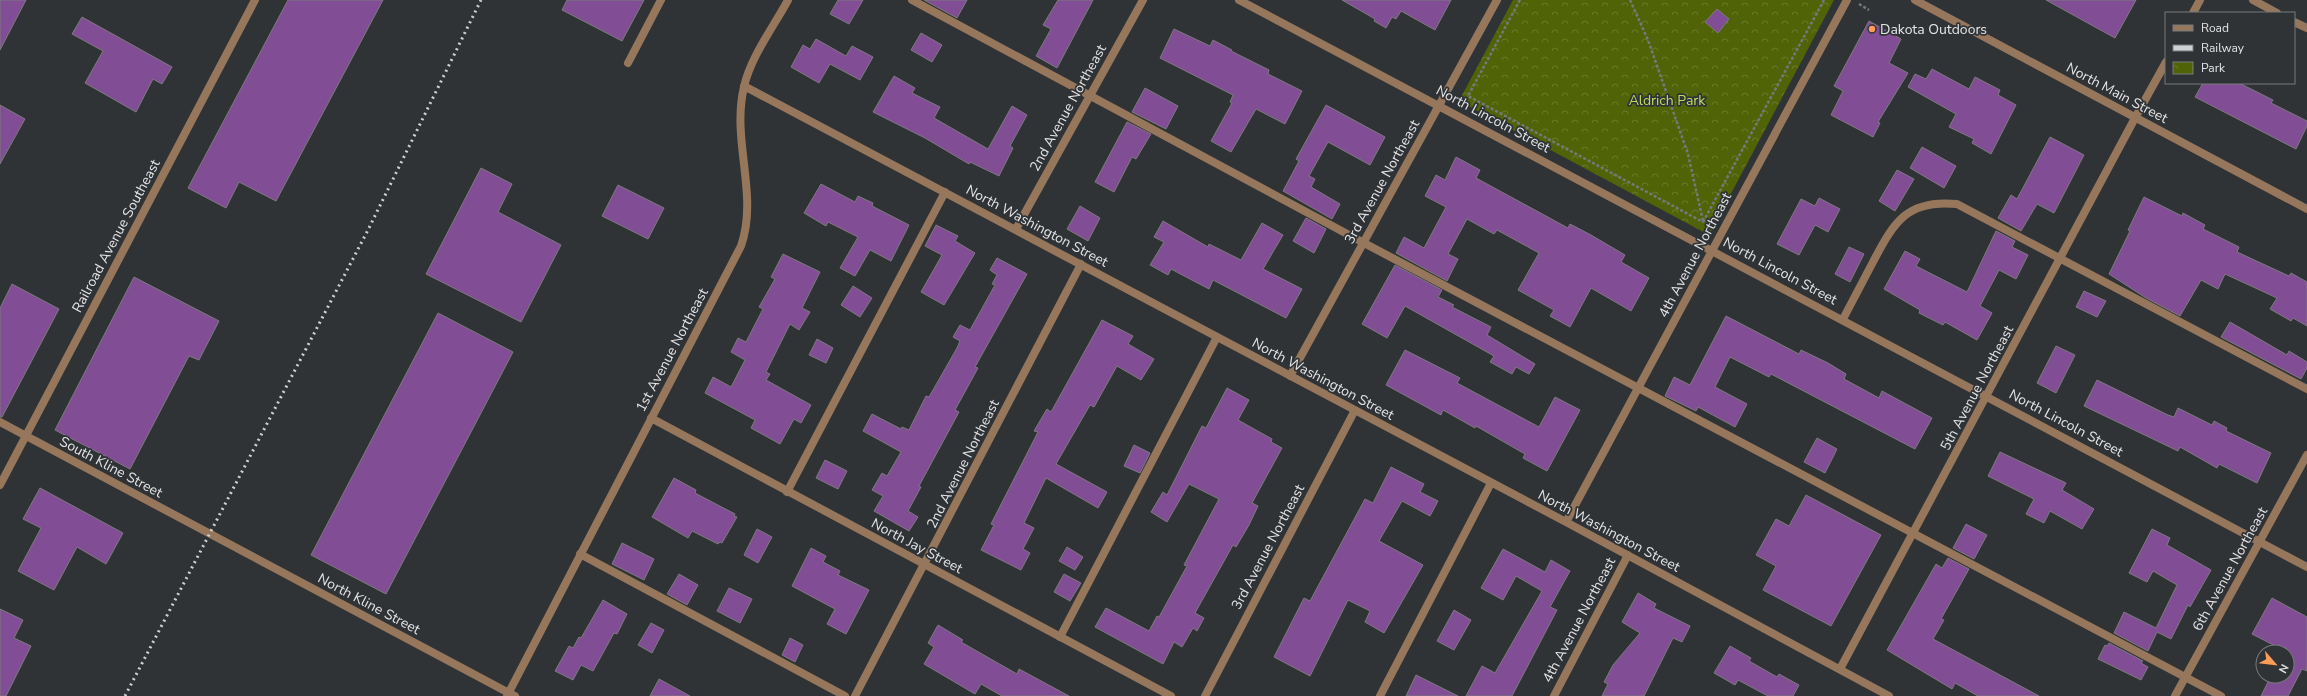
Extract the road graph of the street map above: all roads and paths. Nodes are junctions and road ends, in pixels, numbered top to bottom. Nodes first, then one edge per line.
1 (255, 0) edge
2 (661, 0) edge
3 (788, 0) edge
4 (912, 0) edge
5 (1143, 0) edge
6 (1240, 0) edge
7 (1497, 0) edge
8 (1520, 0) edge
9 (1630, 0) edge
10 (1824, 0) edge
11 (1847, 0) edge
12 (1915, 0) edge
13 (2200, 0) edge
14 (2253, 0) edge
15 (2194, 12) edge
16 (2276, 12) edge
17 (2295, 22) edge
18 (2307, 28) edge
19 (628, 63) dead end
20 (2165, 64) edge
21 (744, 86) junction
22 (1090, 96) junction
23 (1439, 105) junction
24 (2135, 118) junction
25 (945, 192) junction
26 (2307, 209) edge
27 (1703, 222) junction
28 (1016, 230) junction
29 (1364, 243) junction
30 (1712, 250) junction
31 (2061, 258) junction
32 (1081, 264) junction
33 (1843, 319) junction
34 (1217, 337) junction
35 (1290, 376) junction
36 (1638, 388) junction
37 (2307, 389) edge
38 (1988, 396) junction
39 (1355, 410) junction
40 (651, 418) junction
41 (0, 422) edge
42 (26, 436) junction
43 (2307, 455) edge
44 (1491, 483) junction
45 (0, 485) edge
46 (787, 492) junction
47 (1566, 522) junction
48 (1914, 532) junction
49 (210, 534) joint
50 (2260, 542) junction
51 (580, 554) junction
52 (1628, 555) junction
53 (925, 565) junction
54 (2307, 567) edge
55 (1060, 637) junction
56 (1840, 669) junction
57 (2185, 677) junction
58 (511, 695) edge
59 (845, 696) edge
60 (855, 696) edge
61 (1171, 696) edge
62 (1205, 696) edge
63 (1380, 696) edge
64 (1554, 696) edge
65 (1889, 696) edge
66 (2175, 696) edge
67 (2220, 696) edge

1 - 42 street, Railroad Avenue Southeast
2 - 19 street
3 - 21 street, 1st Avenue Northeast
4 - 22 street
5 - 22 street, 2nd Avenue Northeast
6 - 23 street, North Lincoln Street
7 - 23 street, 3rd Avenue Northeast
8 - 27 path
9 - 27 path
10 - 27 path
11 - 30 street, 4th Avenue Northeast
12 - 24 street, North Main Street
13 - 15 street
14 - 16 street
17 - 18 street
20 - 24 street, 5th Avenue Northeast
21 - 25 street, North Washington Street
21 - 40 street, 1st Avenue Northeast
22 - 28 street, 2nd Avenue Northeast
22 - 29 street
23 - 29 street, 3rd Avenue Northeast
23 - 30 street, North Lincoln Street
24 - 26 street, North Main Street
24 - 31 street, 5th Avenue Northeast
25 - 28 street, North Washington Street
25 - 46 street
28 - 32 street, North Washington Street
29 - 35 street, 3rd Avenue Northeast
29 - 36 street
30 - 33 street, North Lincoln Street
30 - 36 street, 4th Avenue Northeast
31 - 33 street
31 - 37 street
31 - 38 street, 5th Avenue Northeast
32 - 34 street, North Washington Street
32 - 53 street, 2nd Avenue Northeast
33 - 38 street, North Lincoln Street
34 - 35 street, North Washington Street
34 - 55 street
35 - 39 street, North Washington Street
36 - 47 street, 4th Avenue Northeast
36 - 48 street
38 - 48 street, 5th Avenue Northeast
38 - 50 street, North Lincoln Street
39 - 44 street, North Washington Street
39 - 62 street, 3rd Avenue Northeast
40 - 46 street, North Jay Street
40 - 51 street, 1st Avenue Northeast
41 - 42 street, South Kline Street
42 - 45 street, Railroad Avenue Southeast
42 - 49 street, South Kline Street
43 - 50 street, 6th Avenue Northeast
44 - 47 street, North Washington Street
44 - 63 street
46 - 53 street, North Jay Street
47 - 52 street, North Washington Street
48 - 56 street, 5th Avenue Northeast
48 - 57 street
49 - 58 street, North Kline Street
50 - 54 street, North Lincoln Street
50 - 57 street, 6th Avenue Northeast
51 - 58 street, 1st Avenue Northeast
51 - 59 street
52 - 56 street, North Washington Street
52 - 64 street, 4th Avenue Northeast
53 - 55 street, North Jay Street
53 - 60 street, 2nd Avenue Northeast
55 - 61 street, North Jay Street
56 - 65 street, North Washington Street
57 - 66 street, 6th Avenue Northeast
57 - 67 street

